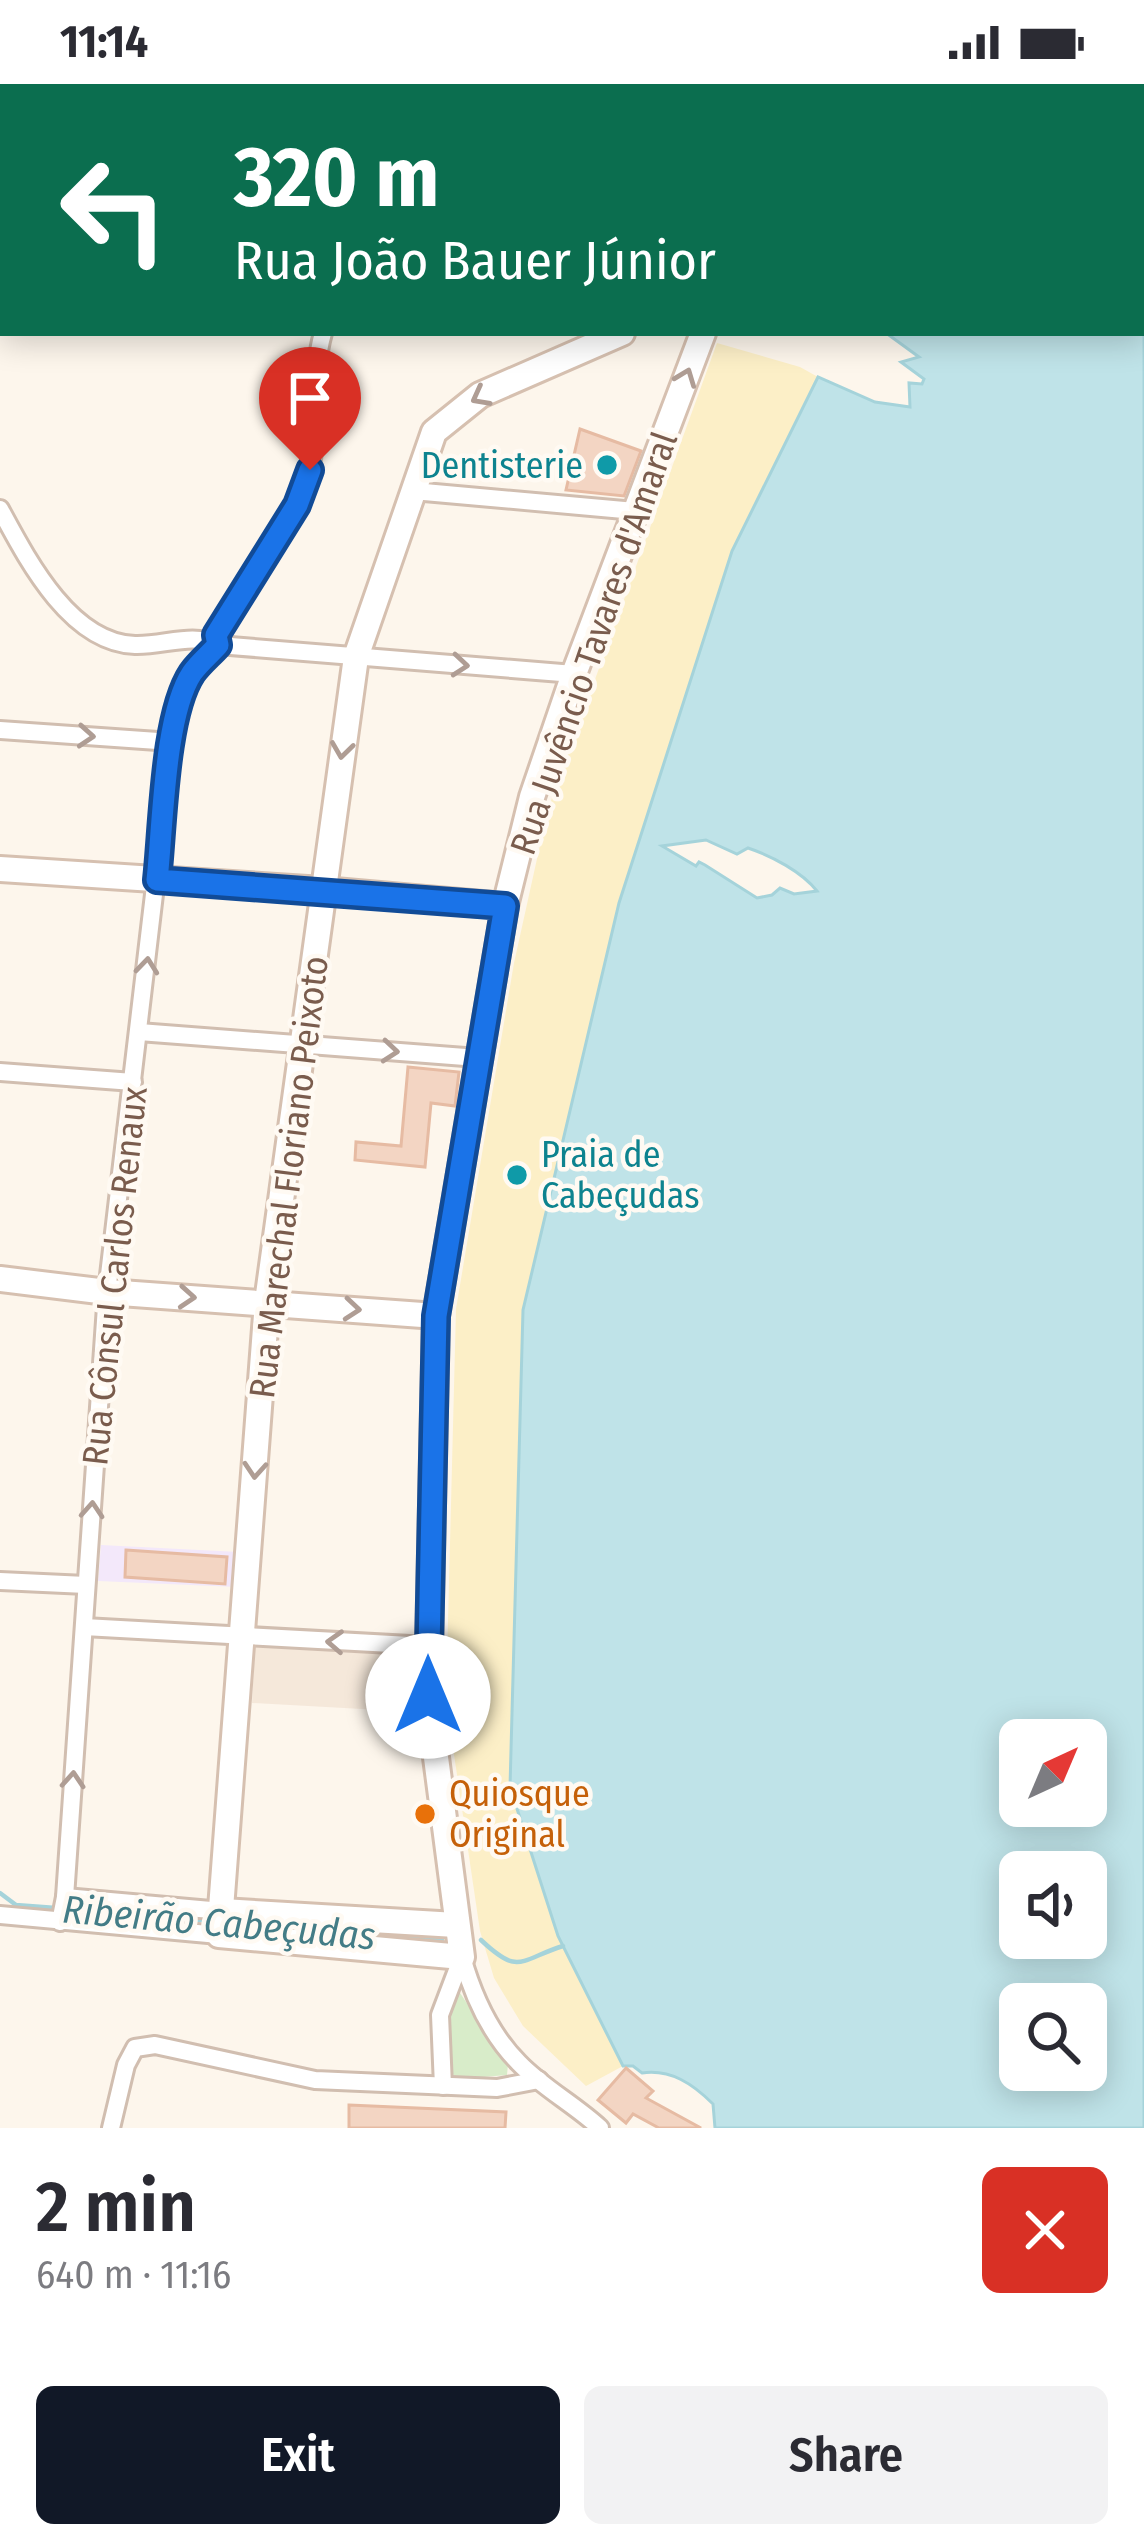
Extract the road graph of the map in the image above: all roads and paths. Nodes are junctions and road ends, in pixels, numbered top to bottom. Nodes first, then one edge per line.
1 (322, 336) edge
2 (615, 336) edge
3 (702, 336) edge
4 (413, 491) junction
5 (0, 509) edge
6 (634, 511) junction
7 (218, 645) junction
8 (356, 656) junction
9 (574, 674) junction
10 (0, 730) edge
11 (172, 742) junction
12 (0, 869) edge
13 (157, 880) junction
14 (323, 890) junction
15 (505, 906) junction
16 (139, 1032) junction
17 (302, 1044) junction
18 (478, 1058) junction
19 (0, 1072) edge
20 (134, 1082) junction
21 (0, 1280) edge
22 (107, 1292) junction
23 (267, 1302) junction
24 (436, 1316) junction
25 (0, 1581) edge
26 (86, 1585) junction
27 (84, 1627) junction
28 (243, 1636) junction
29 (428, 1646) junction
30 (65, 1897) junction
31 (0, 1915) edge
32 (60, 1922) junction
33 (220, 1923) junction
34 (457, 1925) junction
35 (462, 1957) junction
36 (538, 2080) junction
37 (443, 2086) junction
38 (111, 2128) edge
39 (600, 2128) edge

1 - 7 street, Rua Cônsul Carlos Renaux
2 -> 4 street, Rua Marechal Floriano Peixoto
6 -> 3 street, Rua Juvêncio Tavares d'Amaral
4 - 6 street
4 - 8 street, Rua Marechal Floriano Peixoto
5 - 7 street
6 - 9 street, Rua Juvêncio Tavares d'Amaral
7 - 8 street
7 - 11 street, Rua Cônsul Carlos Renaux
8 -> 9 street
8 -> 14 street, Rua Marechal Floriano Peixoto
9 - 15 street, Rua Juvêncio Tavares d'Amaral
10 -> 11 street
11 - 13 street, Rua Cônsul Carlos Renaux
12 - 13 street
13 - 14 street
16 -> 13 street, Rua Cônsul Carlos Renaux
14 - 15 street
14 - 17 street, Rua Marechal Floriano Peixoto
15 - 18 street, Rua Juvêncio Tavares d'Amaral
16 - 17 street
16 - 20 street, Rua Cônsul Carlos Renaux
17 -> 18 street
17 - 23 street, Rua Marechal Floriano Peixoto
18 - 24 street, Rua Juvêncio Tavares d'Amaral
19 - 20 street
20 - 22 street, Rua Cônsul Carlos Renaux
21 - 22 street
22 -> 23 street
26 -> 22 street, Rua Cônsul Carlos Renaux
23 -> 24 street
23 -> 28 street, Rua Marechal Floriano Peixoto
24 - 29 street, Rua Juvêncio Tavares d'Amaral
25 - 26 street
26 - 27 street, Rua Cônsul Carlos Renaux
27 - 28 street
30 -> 27 street, Rua Cônsul Carlos Renaux
29 -> 28 street
28 - 33 street, Rua Marechal Floriano Peixoto
29 - 34 street, Rua Juvêncio Tavares d'Amaral
30 - 32 street, Rua Cônsul Carlos Renaux
30 - 33 street
31 - 32 street
32 - 33 street
33 - 34 street
33 - 35 street
34 - 35 street, Rua Juvêncio Tavares d'Amaral
35 - 36 street, Rua Juvêncio Tavares d'Amaral
35 - 37 street, Rua Juvêncio Tavares d'Amaral
36 - 37 street
36 - 39 street, Rua Juvêncio Tavares d'Amaral
37 - 38 street

